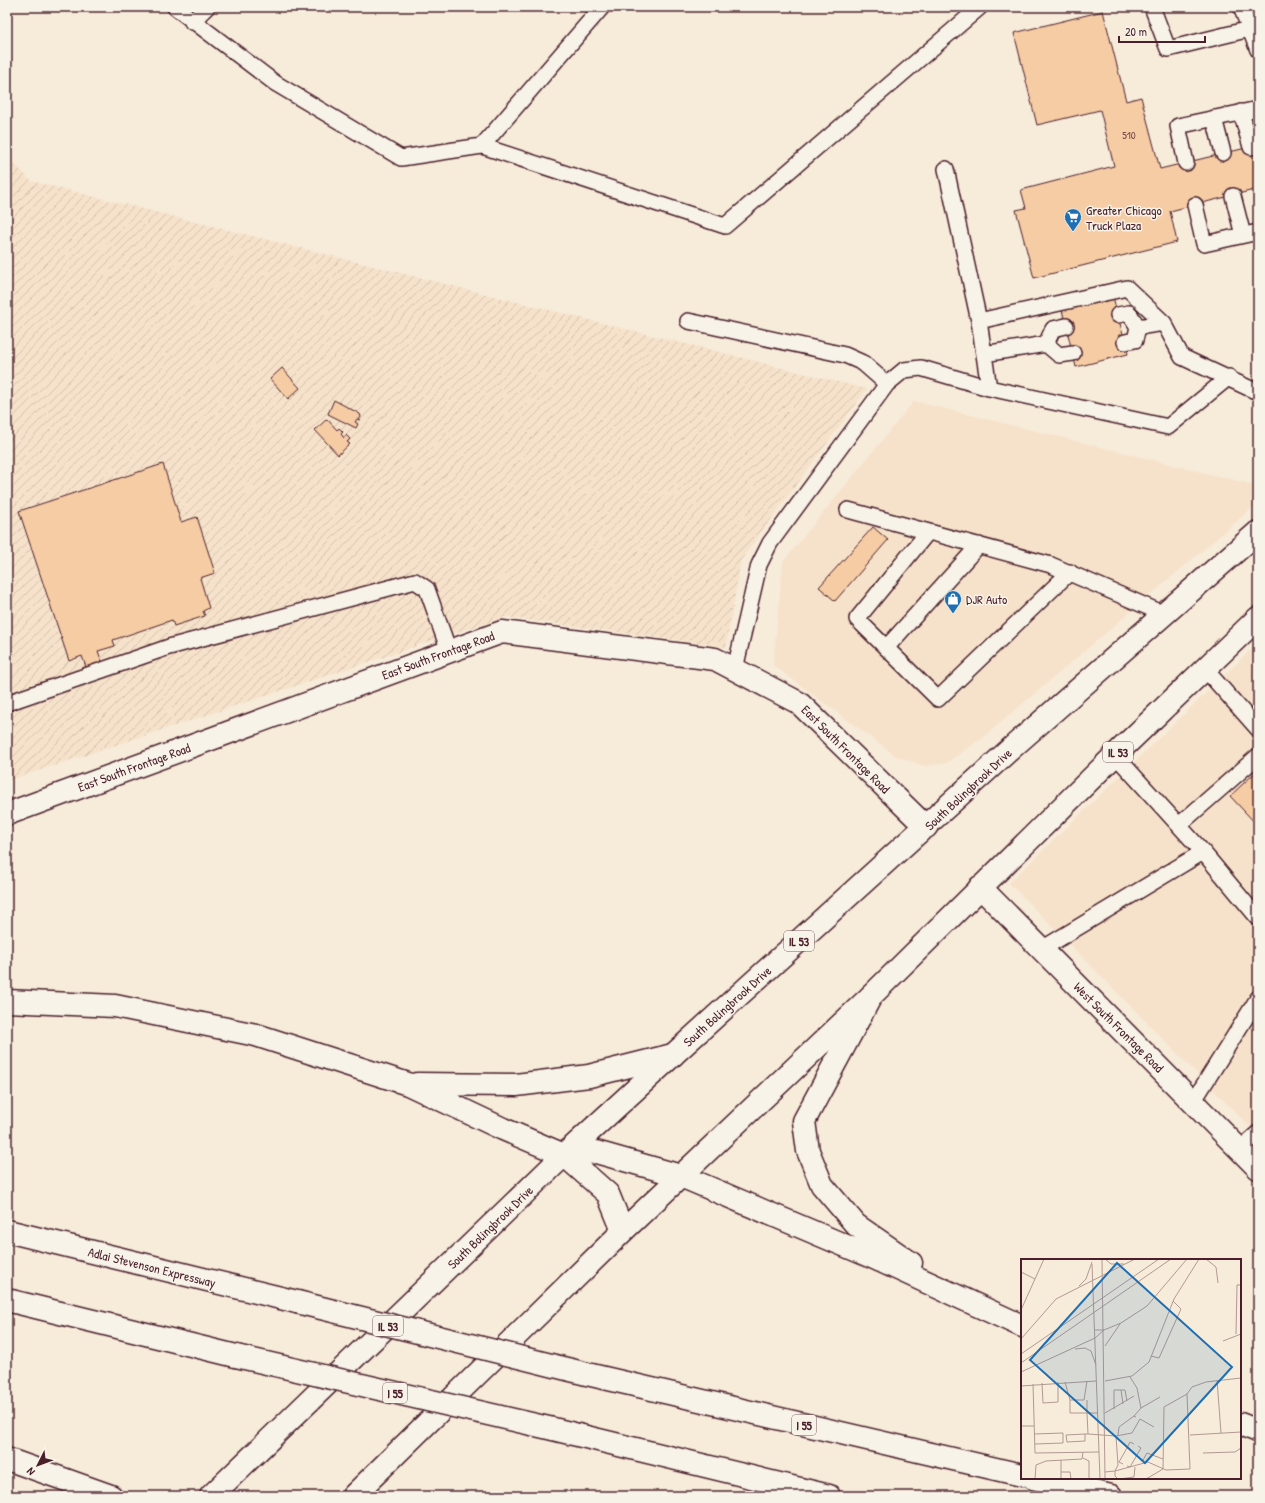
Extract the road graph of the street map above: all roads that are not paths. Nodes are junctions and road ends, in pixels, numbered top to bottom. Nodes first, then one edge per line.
1 (175, 7) edge
2 (207, 7) edge
3 (602, 7) edge
4 (980, 7) edge
5 (1152, 7) edge
6 (1241, 7) edge
7 (192, 22) junction
8 (1250, 29) junction
9 (1258, 50) edge
10 (1258, 108) edge
11 (1242, 112) junction
12 (1214, 118) junction
13 (482, 146) junction
14 (1251, 147) dead end
15 (1223, 154) dead end
16 (1186, 163) dead end
17 (946, 169) dead end
18 (1233, 196) dead end
19 (1195, 205) dead end
20 (1258, 232) edge
21 (1243, 235) junction
22 (1118, 315) dead end
23 (688, 321) dead end
24 (979, 321) junction
25 (1164, 323) junction
26 (1066, 326) dead end
27 (1138, 327) junction
28 (1125, 342) dead end
29 (1046, 344) junction
30 (1073, 353) dead end
31 (984, 354) junction
32 (1229, 377) junction
33 (887, 384) junction
34 (989, 388) junction
35 (1256, 390) edge
36 (848, 510) dead end
37 (928, 532) junction
38 (1258, 532) edge
39 (979, 545) junction
40 (1070, 572) junction
41 (1164, 614) junction
42 (1258, 618) edge
43 (886, 648) junction
44 (449, 651) junction
45 (735, 669) junction
46 (1205, 669) junction
47 (7, 703) edge
48 (1258, 729) edge
49 (1115, 755) junction
50 (1258, 756) edge
51 (7, 814) edge
52 (1179, 825) junction
53 (926, 828) junction
54 (1203, 852) junction
55 (980, 887) junction
56 (1258, 918) edge
57 (1042, 949) junction
58 (871, 996) junction
59 (1258, 998) edge
60 (7, 1001) edge
61 (673, 1055) junction
62 (408, 1084) junction
63 (1193, 1102) junction
64 (1258, 1133) edge
65 (1240, 1149) junction
66 (564, 1155) junction
67 (1258, 1168) edge
68 (682, 1176) junction
69 (7, 1231) edge
70 (623, 1231) junction
71 (7, 1300) edge
72 (981, 1307) junction
73 (1021, 1326) edge
74 (1241, 1424) edge
75 (1258, 1431) edge
76 (7, 1459) edge
77 (1021, 1475) edge
78 (1037, 1479) edge
79 (111, 1496) edge
80 (211, 1496) edge
81 (353, 1496) edge
82 (829, 1496) edge
83 (1111, 1496) edge

1 - 7 lane
2 - 7 lane
3 - 13 lane
4 - 13 lane
5 - 8 lane
6 - 8 lane
7 - 13 lane
8 - 9 lane
10 - 11 lane
11 - 12 lane
11 - 14 lane
12 - 15 lane
12 - 16 lane
17 - 24 lane
18 - 21 lane
19 - 21 lane
20 - 21 lane
22 - 27 lane
23 - 33 lane
24 - 25 lane
24 - 31 lane
25 - 27 lane
25 - 32 lane
26 - 29 lane
27 - 28 lane
29 - 30 lane
29 - 31 lane
31 - 34 lane
32 - 34 lane
32 - 35 lane
33 - 34 lane
33 - 45 lane
36 - 37 lane
37 - 39 lane
37 - 43 lane
38 - 41 main road, South Bolingbrook Drive / IL 53
39 - 40 lane
39 - 43 lane
40 - 41 lane
40 - 43 lane
41 - 53 main road, South Bolingbrook Drive / IL 53
42 - 46 main road, IL 53
44 - 45 main road, East South Frontage Road
44 - 47 lane
44 - 51 main road, East South Frontage Road
45 - 53 main road, East South Frontage Road
46 - 48 lane
46 - 49 main road, IL 53
49 - 52 lane
49 - 55 main road, IL 53
50 - 52 lane
52 - 54 lane
53 - 61 main road, South Bolingbrook Drive / IL 53
54 - 56 lane
54 - 57 lane
55 - 57 main road, West South Frontage Road
55 - 58 main road, IL 53
57 - 63 main road, West South Frontage Road
58 - 68 main road, IL 53
58 - 72 main road
59 - 63 lane
60 - 62 main road
61 - 62 main road
61 - 66 main road, South Bolingbrook Drive / IL 53
62 - 66 main road
63 - 65 main road, West South Frontage Road
64 - 65 lane
65 - 67 main road, West South Frontage Road
66 - 68 main road
66 - 70 main road
66 - 80 main road, South Bolingbrook Drive / IL 53
68 - 70 main road, IL 53
68 - 72 main road
69 - 77 main road, Adlai Stevenson Expressway / I 55, bridge
70 - 81 main road, IL 53
71 - 82 main road, I 55, bridge
72 - 73 main road
74 - 75 main road
76 - 79 main road
78 - 83 main road

